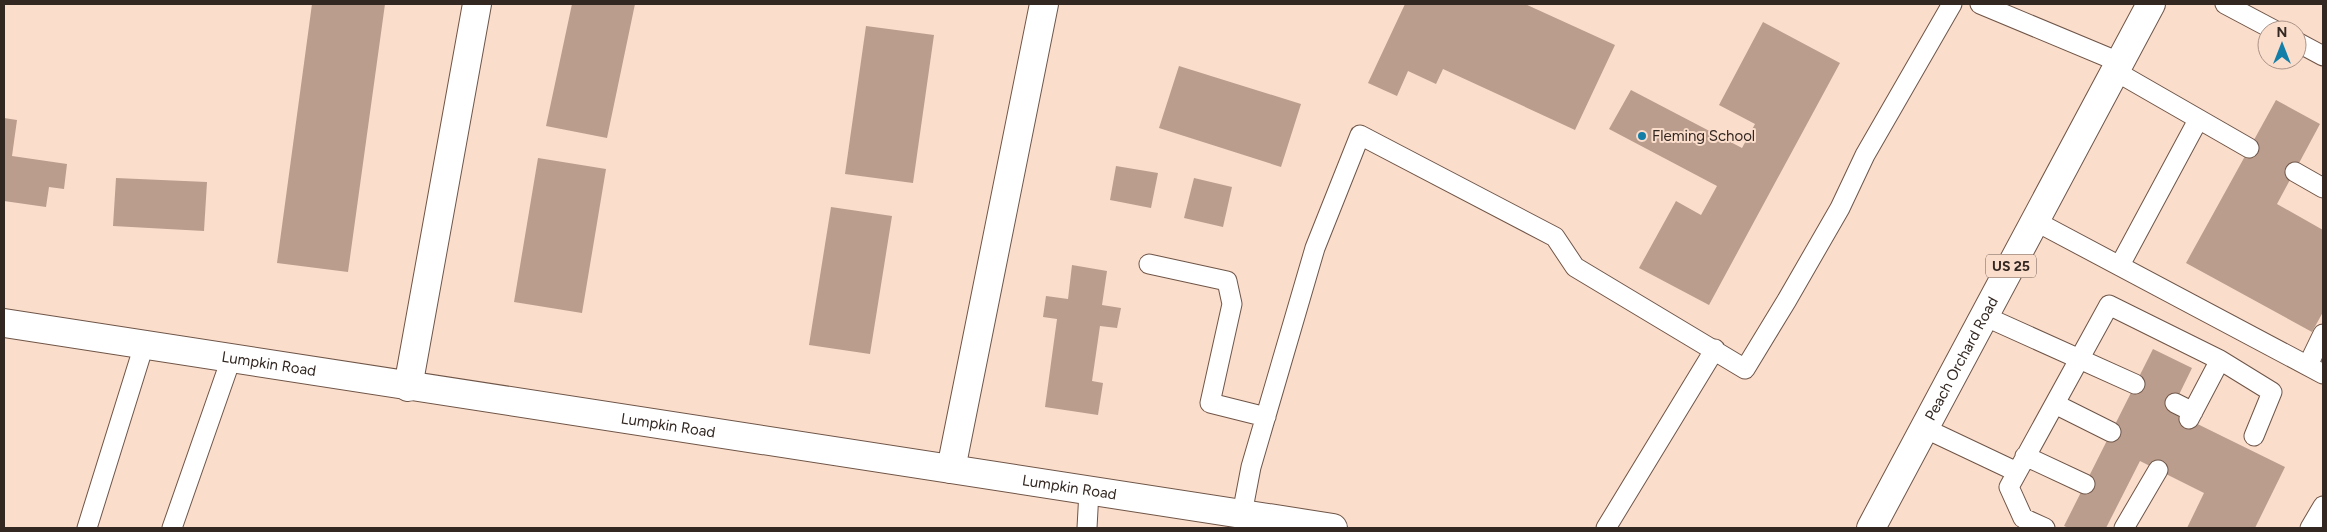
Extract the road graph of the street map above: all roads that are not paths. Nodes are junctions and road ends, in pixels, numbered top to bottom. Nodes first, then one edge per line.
1 (477, 4) edge
2 (1044, 4) edge
3 (1952, 4) edge
4 (1980, 4) edge
5 (2151, 4) edge
6 (2225, 4) edge
7 (2255, 11) edge
8 (2264, 20) edge
9 (2307, 47) edge
10 (2323, 56) edge
11 (2117, 66) junction
12 (2198, 120) junction
13 (2249, 148) dead end
14 (2294, 172) dead end
15 (2323, 188) edge
16 (2035, 221) junction
17 (1149, 264) dead end
18 (2120, 265) junction
19 (1984, 316) junction
20 (4, 323) edge
21 (2323, 334) edge
22 (144, 345) junction
23 (1715, 350) junction
24 (2080, 358) junction
25 (231, 359) junction
26 (2220, 360) junction
27 (2316, 370) edge
28 (2135, 384) dead end
29 (408, 387) junction
30 (2175, 403) dead end
31 (2054, 404) junction
32 (1266, 418) junction
33 (1924, 428) junction
34 (2110, 432) dead end
35 (2254, 436) dead end
36 (2021, 464) junction
37 (951, 469) junction
38 (2158, 470) dead end
39 (2085, 484) dead end
40 (1089, 491) junction
41 (2323, 506) edge
42 (1242, 514) junction
43 (87, 528) edge
44 (172, 528) edge
45 (1087, 528) edge
46 (1333, 528) edge
47 (1606, 528) edge
48 (1871, 528) edge
49 (2045, 528) edge
50 (2124, 528) edge
51 (2310, 528) edge

1 - 29 main road
2 - 37 main road
3 - 23 lane
4 - 11 lane
5 - 11 main road, Peach Orchard Road / US 25
6 - 7 lane
7 - 8 lane
9 - 10 lane
11 - 12 lane
11 - 16 main road, Peach Orchard Road / US 25
12 - 13 lane
12 - 18 lane
14 - 15 lane
16 - 18 lane
16 - 19 main road, Peach Orchard Road / US 25
17 - 32 lane
18 - 27 lane
19 - 24 lane
19 - 33 main road, Peach Orchard Road / US 25
20 - 22 main road, Lumpkin Road
21 - 27 lane
22 - 25 main road, Lumpkin Road
22 - 43 lane
23 - 32 lane
23 - 47 lane
24 - 26 lane
24 - 28 lane
24 - 31 lane
25 - 29 main road, Lumpkin Road
25 - 44 lane
26 - 30 lane
26 - 35 lane
29 - 37 main road, Lumpkin Road
31 - 34 lane
31 - 36 lane
32 - 42 lane
33 - 36 lane
33 - 48 main road, Peach Orchard Road / US 25
36 - 39 lane
36 - 49 lane
37 - 40 main road, Lumpkin Road
38 - 50 lane
40 - 42 main road, Lumpkin Road
40 - 45 lane
41 - 51 lane
42 - 46 main road, Lumpkin Road

